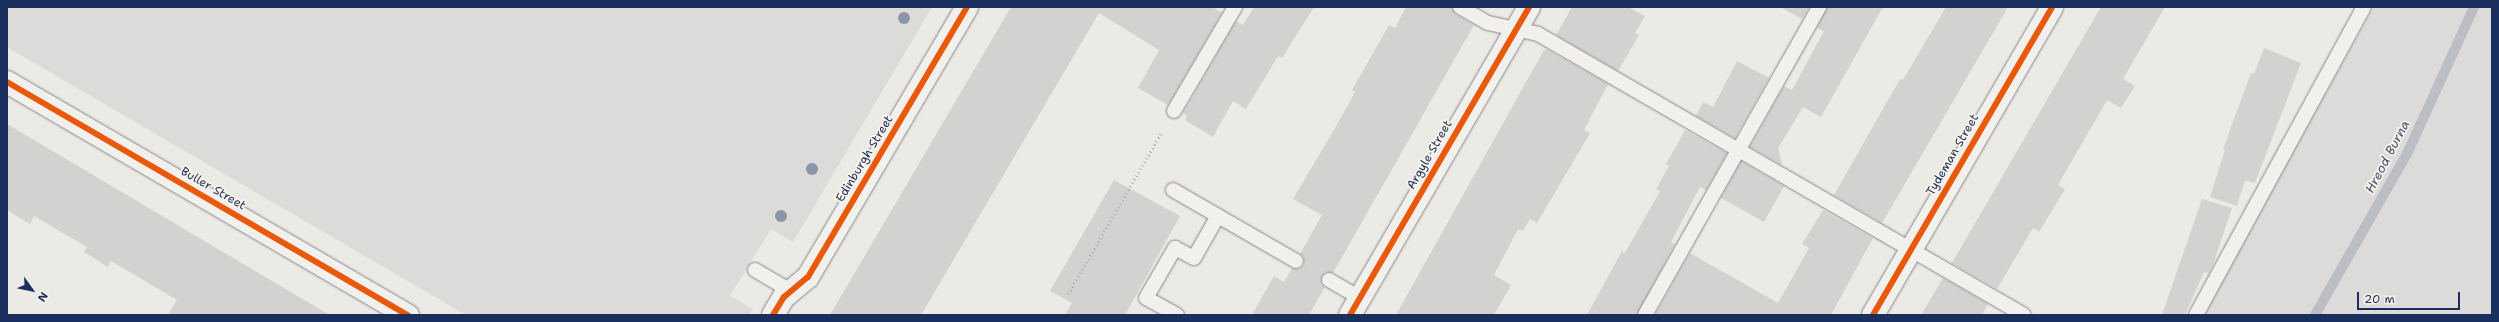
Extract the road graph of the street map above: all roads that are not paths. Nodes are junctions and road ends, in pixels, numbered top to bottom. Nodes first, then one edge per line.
1 (967, 7) edge
2 (1235, 7) edge
3 (1460, 7) edge
4 (1529, 7) edge
5 (1819, 7) edge
6 (2052, 7) edge
7 (2364, 7) edge
8 (1516, 30) junction
9 (7, 82) edge
10 (1174, 111) road end
11 (1739, 152) junction
12 (1173, 190) dead end
13 (1218, 216) junction
14 (1912, 248) junction
15 (1296, 261) dead end
16 (755, 270) dead end
17 (1329, 280) dead end
18 (792, 291) junction
19 (1355, 307) edge
20 (408, 315) edge
21 (773, 315) edge
22 (1177, 315) edge
23 (1645, 315) edge
24 (1873, 315) edge
25 (2024, 315) edge
26 (2196, 315) edge

1 - 18 street, Edinburgh Street
2 - 10 lane
3 - 8 lane
4 - 8 street, Argyle Street
5 - 11 lane
6 - 14 street, Tydeman Street
7 - 26 lane
8 - 11 lane
8 - 19 street, Argyle Street
9 - 20 street, Buller Street
11 - 14 lane
11 - 23 lane
12 - 13 lane
13 - 15 lane
13 - 22 lane
14 - 24 street, Tydeman Street
14 - 25 lane
16 - 18 lane
17 - 19 lane
18 - 21 street, Edinburgh Street

